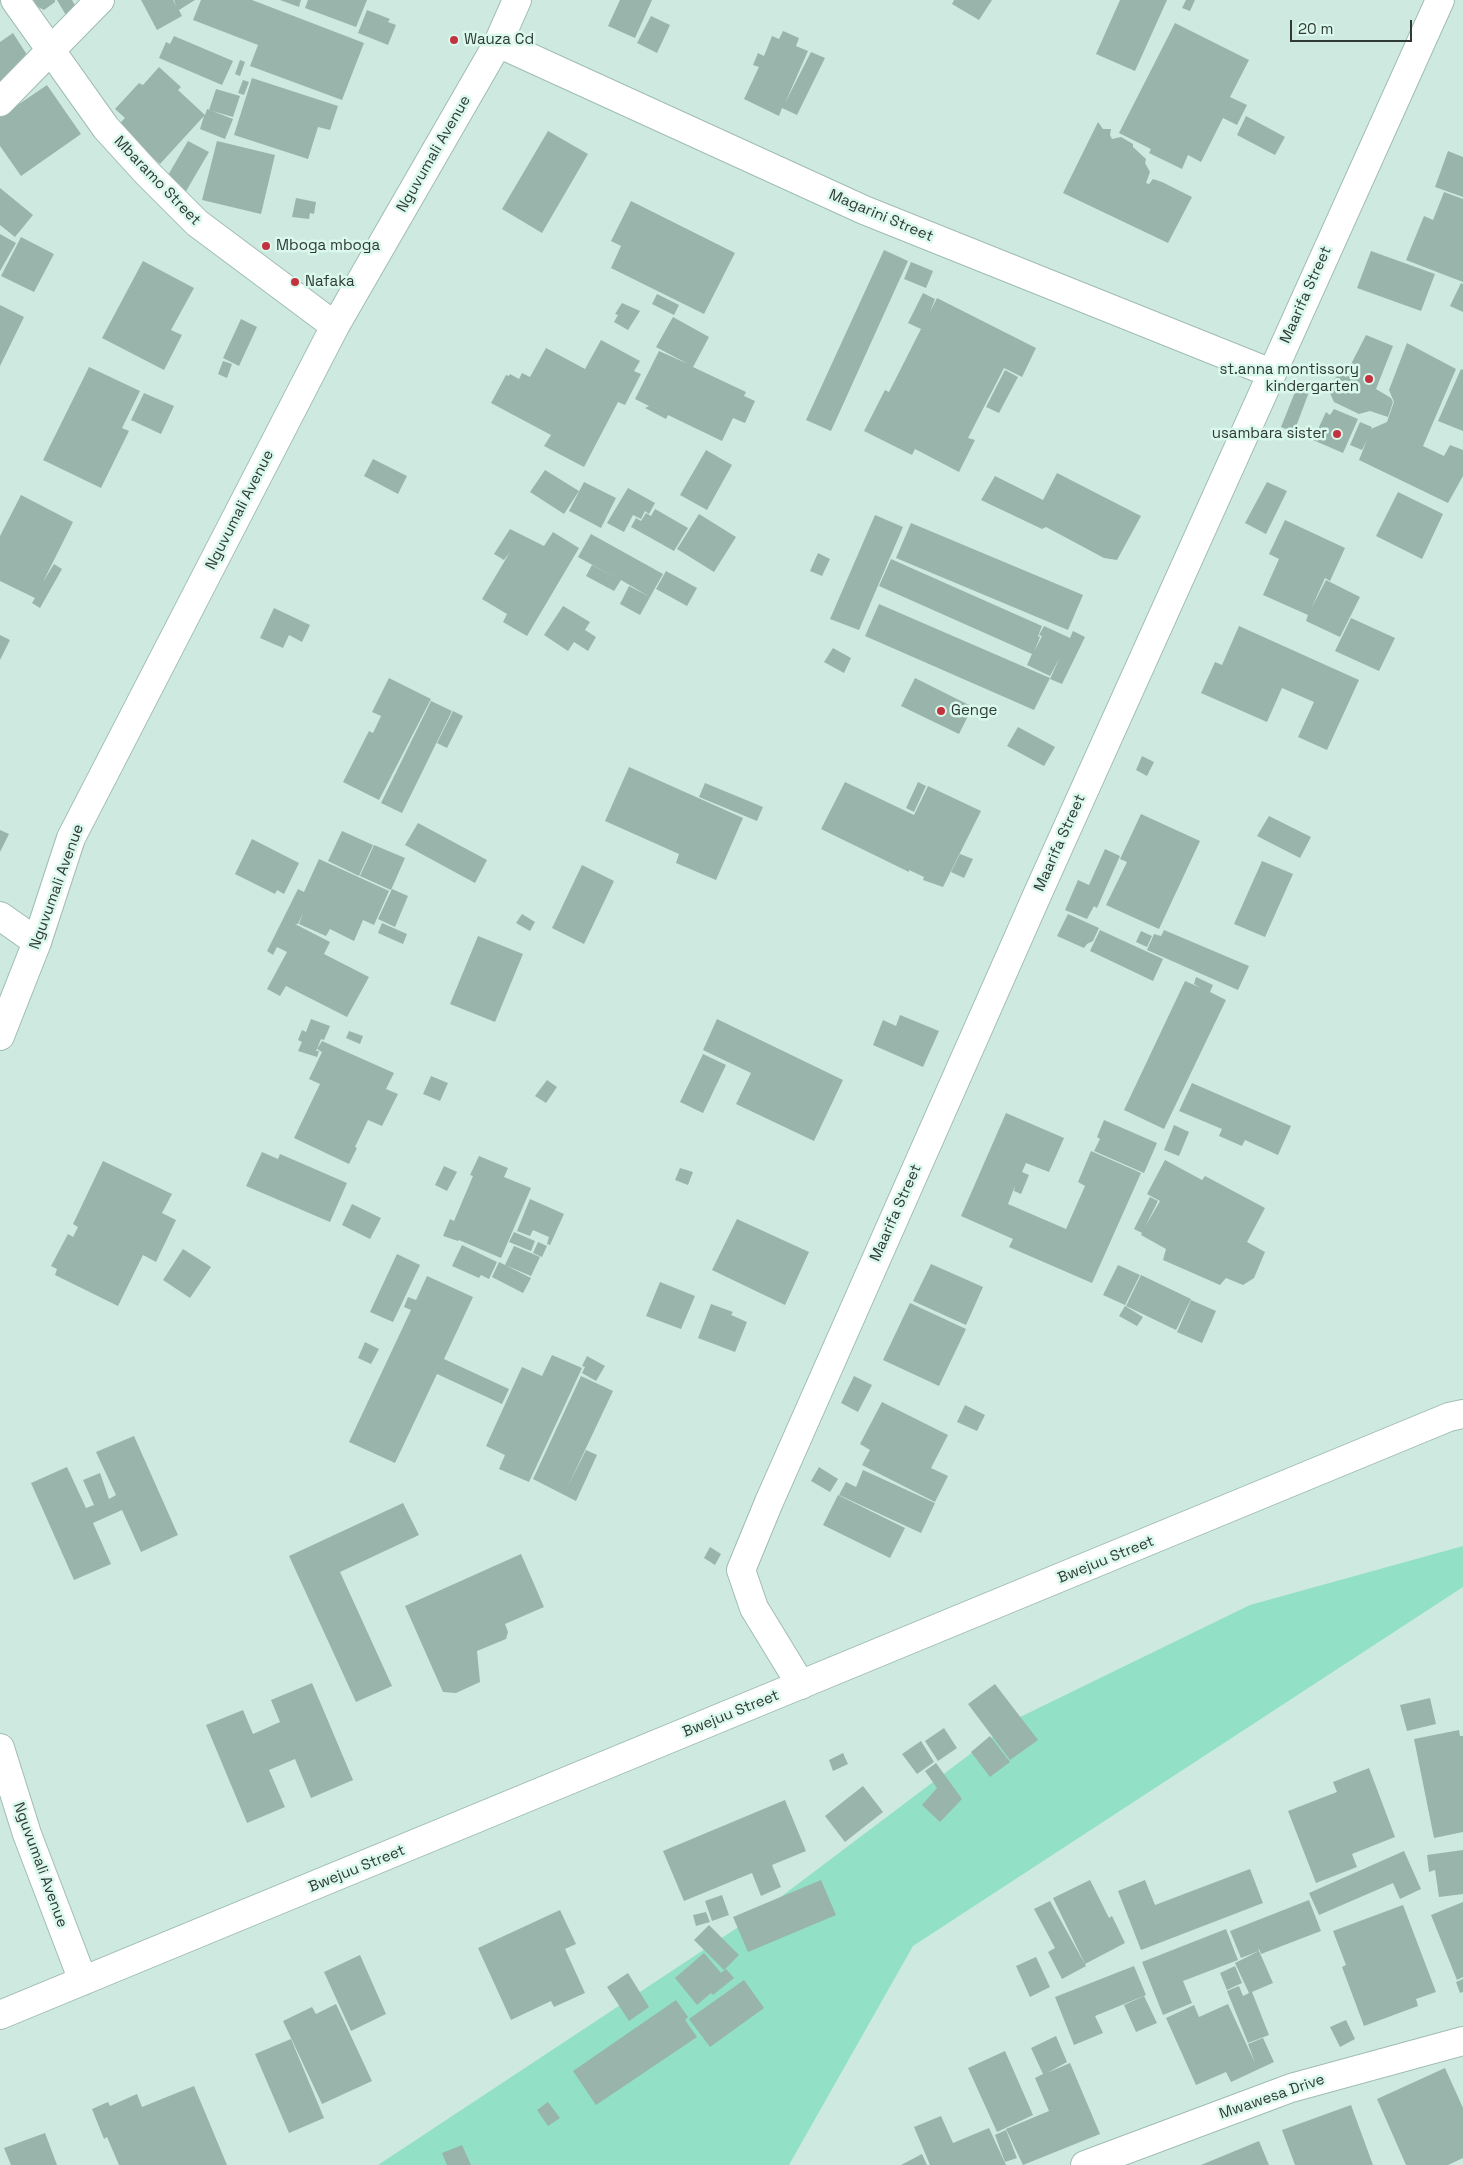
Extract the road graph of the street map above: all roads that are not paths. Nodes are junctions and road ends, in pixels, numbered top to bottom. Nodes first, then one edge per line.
1 (15, 0) edge
2 (100, 0) edge
3 (517, 0) edge
4 (1440, 0) edge
5 (498, 42) junction
6 (51, 50) junction
7 (0, 102) edge
8 (335, 326) junction
9 (1271, 373) junction
10 (0, 916) edge
11 (38, 942) junction
12 (0, 1036) edge
13 (1463, 1414) edge
14 (801, 1685) junction
15 (0, 1748) edge
16 (83, 1981) junction
17 (0, 2015) edge
18 (1463, 2041) edge
19 (1085, 2165) edge

1 - 6 street, Mbaramo Street
2 - 6 street
3 - 5 street, Nguvumali Avenue
4 - 9 street, Maarifa Street
5 - 8 street, Nguvumali Avenue
5 - 9 street, Magarini Street
6 - 7 street
6 - 8 street, Mbaramo Street
8 - 11 street, Nguvumali Avenue
9 - 14 street, Maarifa Street
10 - 11 street
11 - 12 street, Nguvumali Avenue
13 - 14 street, Bwejuu Street
14 - 16 street, Bwejuu Street
15 - 16 street, Nguvumali Avenue
16 - 17 street, Bwejuu Street
18 - 19 street, Mwawesa Drive

